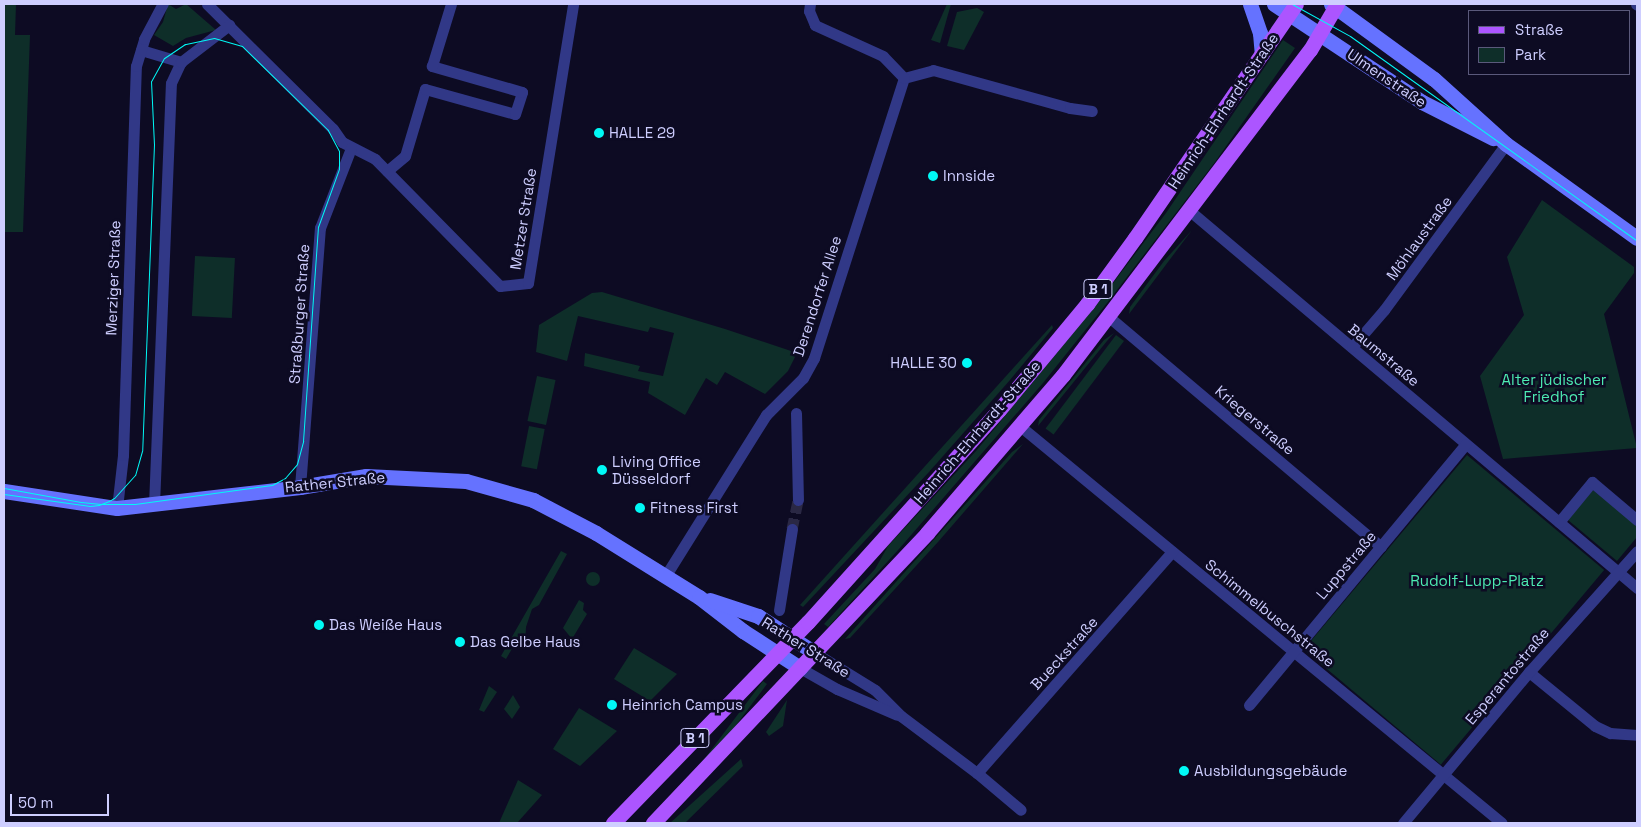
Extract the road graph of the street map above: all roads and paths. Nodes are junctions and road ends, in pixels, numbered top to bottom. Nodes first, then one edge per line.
1 (163, 4) edge
2 (207, 4) edge
3 (450, 4) edge
4 (573, 4) edge
5 (810, 4) edge
6 (1250, 4) edge
7 (1274, 4) edge
8 (1334, 5) edge
9 (1293, 8) edge
10 (229, 25) junction
11 (1319, 33) junction
12 (141, 50) junction
13 (1262, 54) junction
14 (181, 62) junction
15 (904, 78) junction
16 (1434, 79) junction
17 (1425, 104) junction
18 (1092, 111) dead end
19 (1506, 144) junction
20 (351, 148) junction
21 (387, 171) junction
22 (1190, 211) junction
23 (1637, 238) edge
24 (1109, 317) junction
25 (1352, 348) junction
26 (796, 413) dead end
27 (1020, 426) junction
28 (1466, 444) junction
29 (300, 487) junction
30 (4, 491) edge
31 (798, 500) tunnel mouth
32 (154, 506) junction
33 (117, 508) junction
34 (1637, 520) edge
35 (1560, 522) junction
36 (792, 529) tunnel mouth
37 (1380, 547) junction
38 (1637, 551) edge
39 (1172, 552) junction
40 (1618, 571) junction
41 (666, 576) junction
42 (1637, 588) edge
43 (699, 597) junction
44 (779, 610) dead end
45 (792, 638) junction
46 (1293, 652) junction
47 (776, 653) junction
48 (815, 653) junction
49 (800, 668) junction
50 (1529, 672) junction
51 (1249, 706) dead end
52 (901, 716) junction
53 (1637, 736) edge
54 (977, 773) junction
55 (1444, 774) junction
56 (1021, 810) dead end
57 (613, 823) edge
58 (653, 823) edge
59 (1403, 823) edge
60 (1502, 823) edge

1 - 12 street, Merziger Straße
2 - 10 street, Metzer Straße
3 - 21 street
4 - 21 street, Metzer Straße
5 - 15 street
6 - 13 street
7 - 9 street, Ulmenstraße
8 - 11 main road, B 1
8 - 16 street, Ulmenstraße
9 - 11 street, Ulmenstraße
9 - 13 main road, Heinrich-Ehrhardt-Straße / B 1
10 - 14 street
10 - 20 street, Metzer Straße
11 - 17 street, Ulmenstraße
11 - 22 main road, Heinrich-Ehrhardt-Straße / B 1
12 - 14 street
12 - 33 street, Merziger Straße
13 - 45 main road, Heinrich-Ehrhardt-Straße / B 1
14 - 32 street
15 - 18 street
15 - 41 street, Derendorfer Allee
16 - 17 street
16 - 19 street, Ulmenstraße
17 - 19 street, Ulmenstraße
19 - 23 street, Ulmenstraße
19 - 25 street, Möhlaustraße
20 - 21 street, Metzer Straße
20 - 29 street, Straßburger Straße
22 - 24 main road, Heinrich-Ehrhardt-Straße / B 1
22 - 25 street, Baumstraße
24 - 27 main road, Heinrich-Ehrhardt-Straße / B 1
24 - 37 street, Kriegerstraße
25 - 28 street, Baumstraße
26 - 31 street
27 - 39 street, Schimmelbuschstraße
27 - 48 main road, Heinrich-Ehrhardt-Straße / B 1
28 - 35 street, Baumstraße
28 - 37 street, Luppstraße
29 - 32 street, Rather Straße
29 - 41 street, Rather Straße
30 - 33 street, Rather Straße
32 - 33 street, Rather Straße
34 - 35 street
35 - 40 street, Baumstraße
36 - 44 street
37 - 46 street, Luppstraße
38 - 40 street, Esperantostraße
39 - 46 street, Schimmelbuschstraße
39 - 54 street, Bueckstraße
40 - 42 street, Baumstraße
40 - 50 street, Esperantostraße
41 - 43 street, Rather Straße
43 - 45 street, Rather Straße
43 - 47 street, Rather Straße
45 - 47 main road, Heinrich-Ehrhardt-Straße / B 1
45 - 48 street, Rather Straße
46 - 51 street, Luppstraße
46 - 55 street, Schimmelbuschstraße
47 - 49 street, Rather Straße
47 - 57 main road, Heinrich-Ehrhardt-Straße / B 1
48 - 49 main road, Heinrich-Ehrhardt-Straße / B 1
48 - 52 street, Rather Straße
49 - 52 street, Rather Straße
49 - 58 main road, Heinrich-Ehrhardt-Straße / B 1
50 - 53 street
50 - 55 street, Esperantostraße
52 - 54 street, Rather Straße
54 - 56 street, Rather Straße
55 - 59 street, Esperantostraße
55 - 60 street, Schimmelbuschstraße

